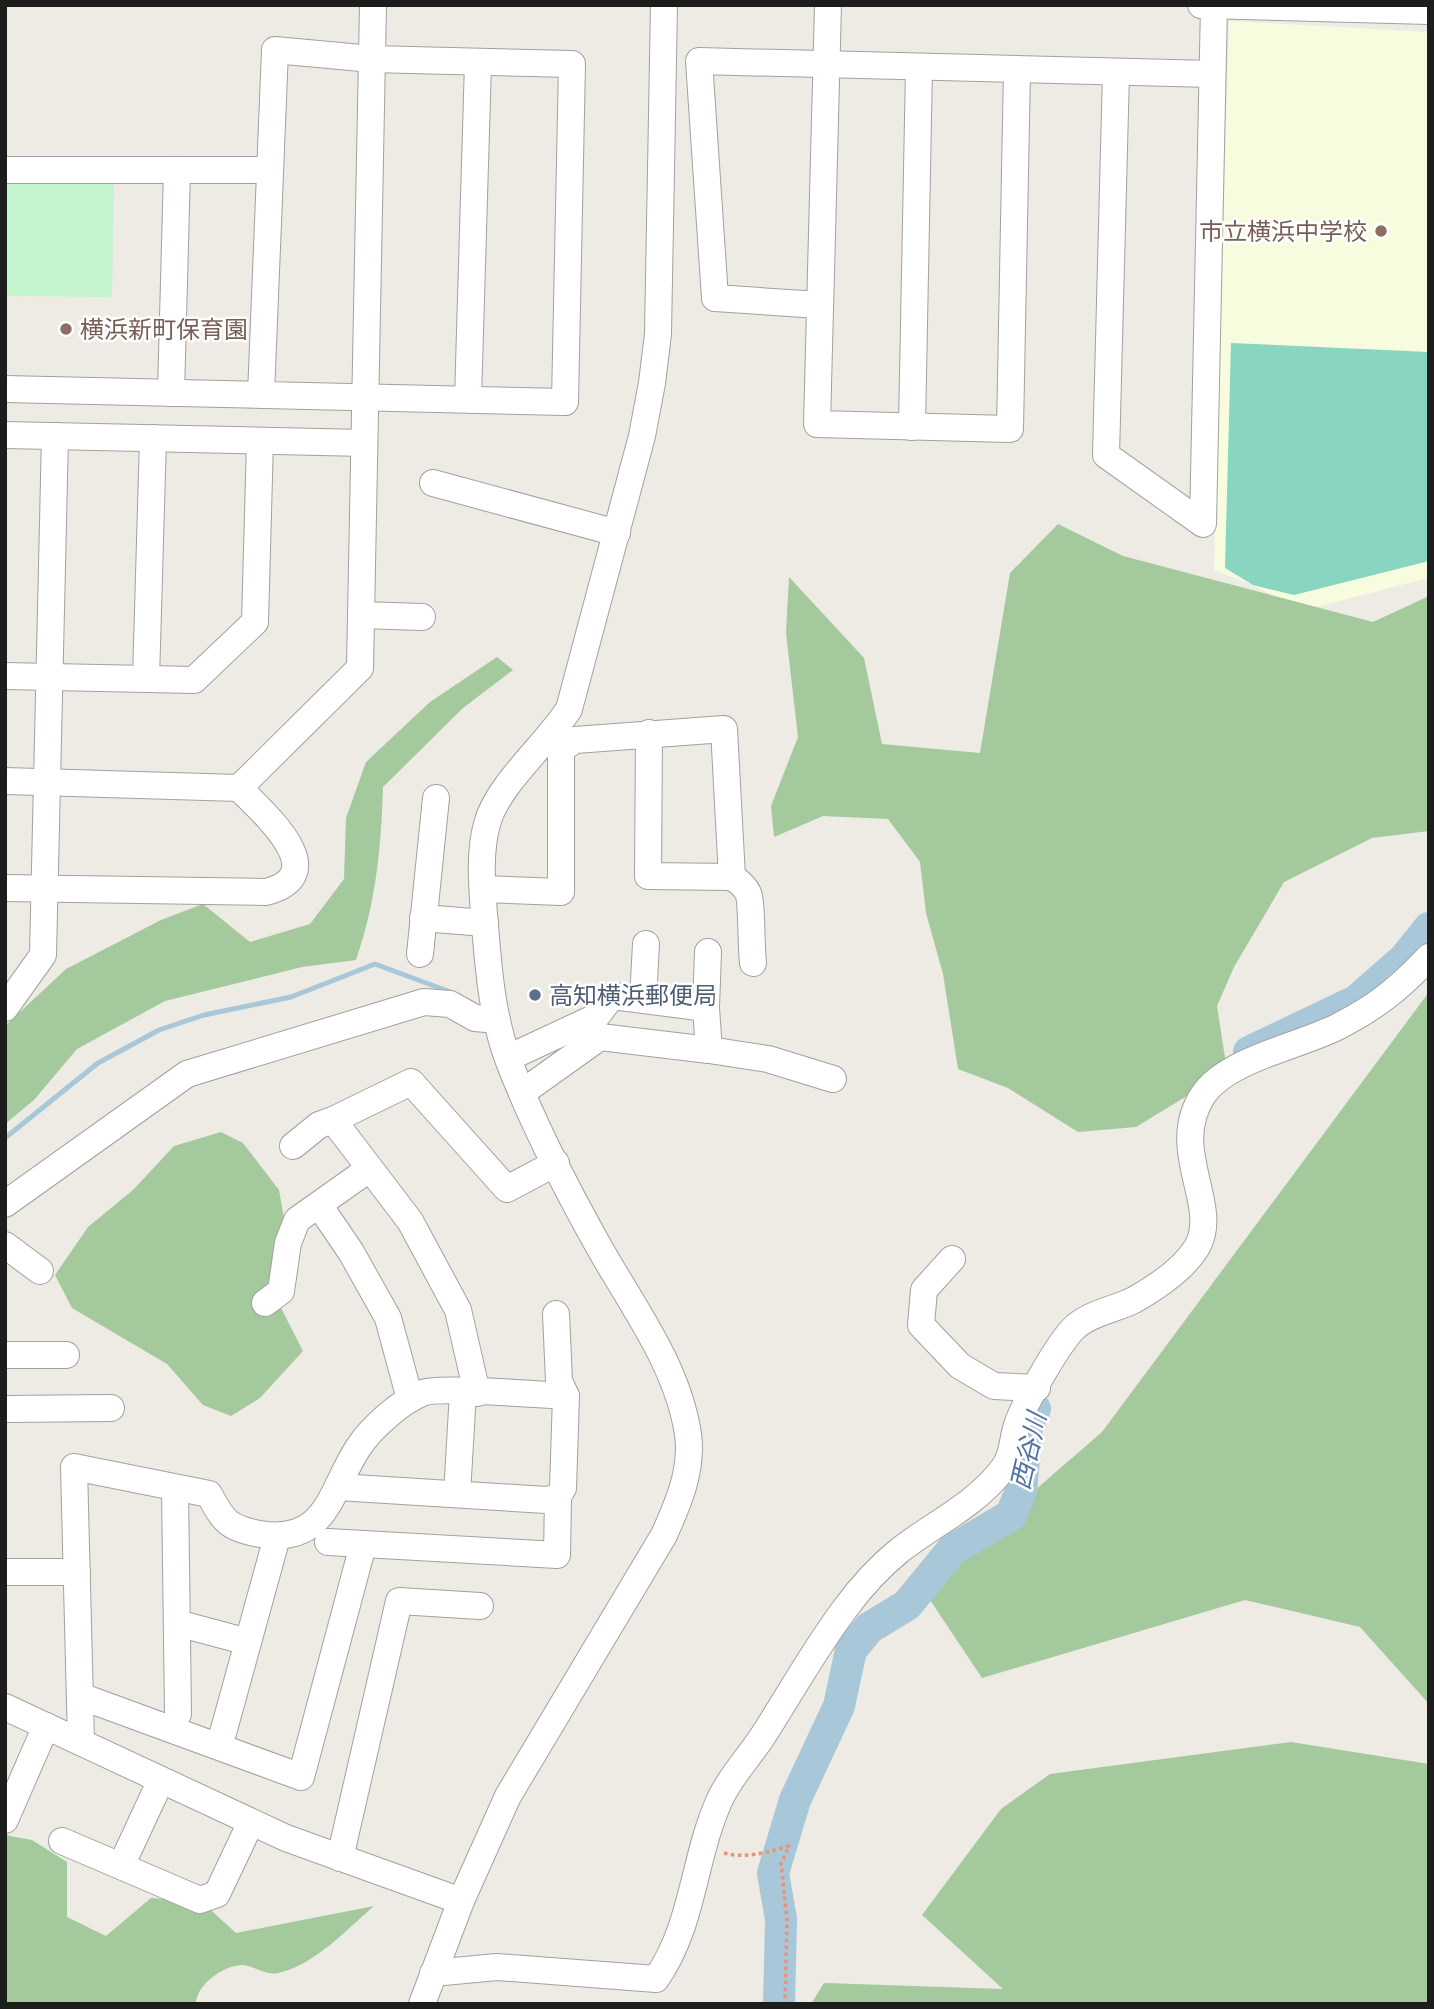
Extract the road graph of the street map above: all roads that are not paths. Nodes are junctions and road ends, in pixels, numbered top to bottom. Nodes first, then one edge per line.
1 (373, 5) edge
2 (664, 5) edge
3 (828, 5) edge
4 (1201, 5) edge
5 (1214, 6) edge
6 (1429, 11) edge
7 (372, 59) junction
8 (478, 63) junction
9 (825, 67) junction
10 (919, 68) junction
11 (1017, 70) junction
12 (1116, 73) junction
13 (1212, 74) junction
14 (5, 170) edge
15 (177, 170) junction
16 (270, 170) junction
17 (819, 304) junction
18 (5, 389) edge
19 (171, 393) junction
20 (261, 395) junction
21 (366, 395) junction
22 (468, 399) junction
23 (912, 426) junction
24 (5, 435) edge
25 (55, 436) junction
26 (153, 438) junction
27 (260, 441) junction
28 (364, 443) junction
29 (433, 483) dead end
30 (617, 533) junction
31 (361, 615) junction
32 (422, 617) dead end
33 (5, 676) edge
34 (50, 677) junction
35 (146, 679) junction
36 (649, 733) junction
37 (557, 741) junction
38 (5, 781) edge
39 (48, 782) junction
40 (239, 788) junction
41 (436, 798) dead end
42 (732, 877) junction
43 (5, 888) edge
44 (46, 889) junction
45 (483, 889) junction
46 (423, 918) junction
47 (485, 923) junction
48 (646, 944) dead end
49 (708, 952) dead end
50 (420, 954) dead end
51 (1429, 957) edge
52 (753, 962) dead end
53 (643, 999) junction
54 (5, 1008) edge
55 (706, 1008) junction
56 (497, 1020) junction
57 (709, 1051) junction
58 (508, 1058) junction
59 (833, 1079) dead end
60 (523, 1092) junction
61 (332, 1120) junction
62 (293, 1146) dead end
63 (556, 1163) junction
64 (369, 1169) junction
65 (5, 1204) edge
66 (319, 1205) junction
67 (5, 1245) edge
68 (952, 1259) dead end
69 (40, 1271) dead end
70 (265, 1303) dead end
71 (556, 1314) dead end
72 (5, 1355) edge
73 (66, 1355) dead end
74 (1037, 1388) junction
75 (470, 1393) junction
76 (566, 1396) junction
77 (410, 1399) junction
78 (111, 1408) dead end
79 (5, 1409) edge
80 (338, 1487) junction
81 (175, 1488) junction
82 (457, 1494) junction
83 (558, 1497) junction
84 (277, 1537) junction
85 (328, 1542) dead end
86 (363, 1545) junction
87 (5, 1572) edge
88 (77, 1572) junction
89 (480, 1606) dead end
90 (177, 1623) junction
91 (248, 1642) junction
92 (80, 1696) junction
93 (5, 1707) edge
94 (178, 1714) dead end
95 (46, 1726) junction
96 (223, 1733) dead end
97 (81, 1742) junction
98 (162, 1780) junction
99 (5, 1820) edge
100 (251, 1822) junction
101 (62, 1841) dead end
102 (340, 1858) junction
103 (121, 1866) junction
104 (461, 1901) junction
105 (433, 1973) junction
106 (422, 2004) edge

1 - 7 street
2 - 30 street
3 - 9 street
4 - 5 street
5 - 6 street
5 - 13 street
7 - 8 street
7 - 16 street
7 - 21 street
8 - 22 street
8 - 22 street
9 - 10 street
9 - 17 street
9 - 17 street
10 - 11 street
10 - 23 street
11 - 12 street
11 - 23 street
12 - 13 street
12 - 13 street
14 - 15 street
15 - 16 street
15 - 19 street
16 - 20 street
17 - 23 street
18 - 19 street
19 - 20 street
20 - 21 street
21 - 22 street
21 - 28 street
24 - 25 street
25 - 26 street
25 - 34 street
26 - 27 street
26 - 35 street
27 - 28 street
27 - 35 street
28 - 31 street
29 - 30 street
30 - 37 street
31 - 32 street
31 - 40 street
33 - 34 street
34 - 35 street
34 - 39 street
36 - 37 street
36 - 42 street
36 - 42 street
37 - 45 street
37 - 45 street
38 - 39 street
39 - 40 street
39 - 44 street
40 - 44 street
41 - 46 street
42 - 52 street
43 - 44 street
44 - 54 street
45 - 47 street
46 - 47 street
46 - 50 street
47 - 56 street
48 - 53 street
49 - 55 street
51 - 74 street
53 - 55 street
53 - 58 street
55 - 57 street
56 - 58 street
56 - 65 street
57 - 59 street
57 - 60 street
58 - 60 street
60 - 63 street
61 - 62 street
61 - 63 street
61 - 64 street
63 - 104 street
64 - 66 street
64 - 75 street
66 - 70 street
66 - 77 street
67 - 69 street
68 - 74 street
71 - 76 street
72 - 73 street
74 - 105 street
75 - 76 street
75 - 77 street
75 - 82 street
76 - 83 street
77 - 80 street
78 - 79 street
80 - 82 street
80 - 84 street
81 - 84 street
81 - 88 street
81 - 90 street
82 - 83 street
83 - 86 street
84 - 91 street
85 - 86 street
86 - 92 street
87 - 88 street
88 - 92 street
89 - 102 street
90 - 91 street
90 - 94 street
91 - 96 street
92 - 97 street
93 - 95 street
95 - 97 street
95 - 99 street
97 - 98 street
98 - 100 street
98 - 103 street
100 - 102 street
100 - 103 street
101 - 103 street
102 - 104 street
104 - 105 street
105 - 106 street

